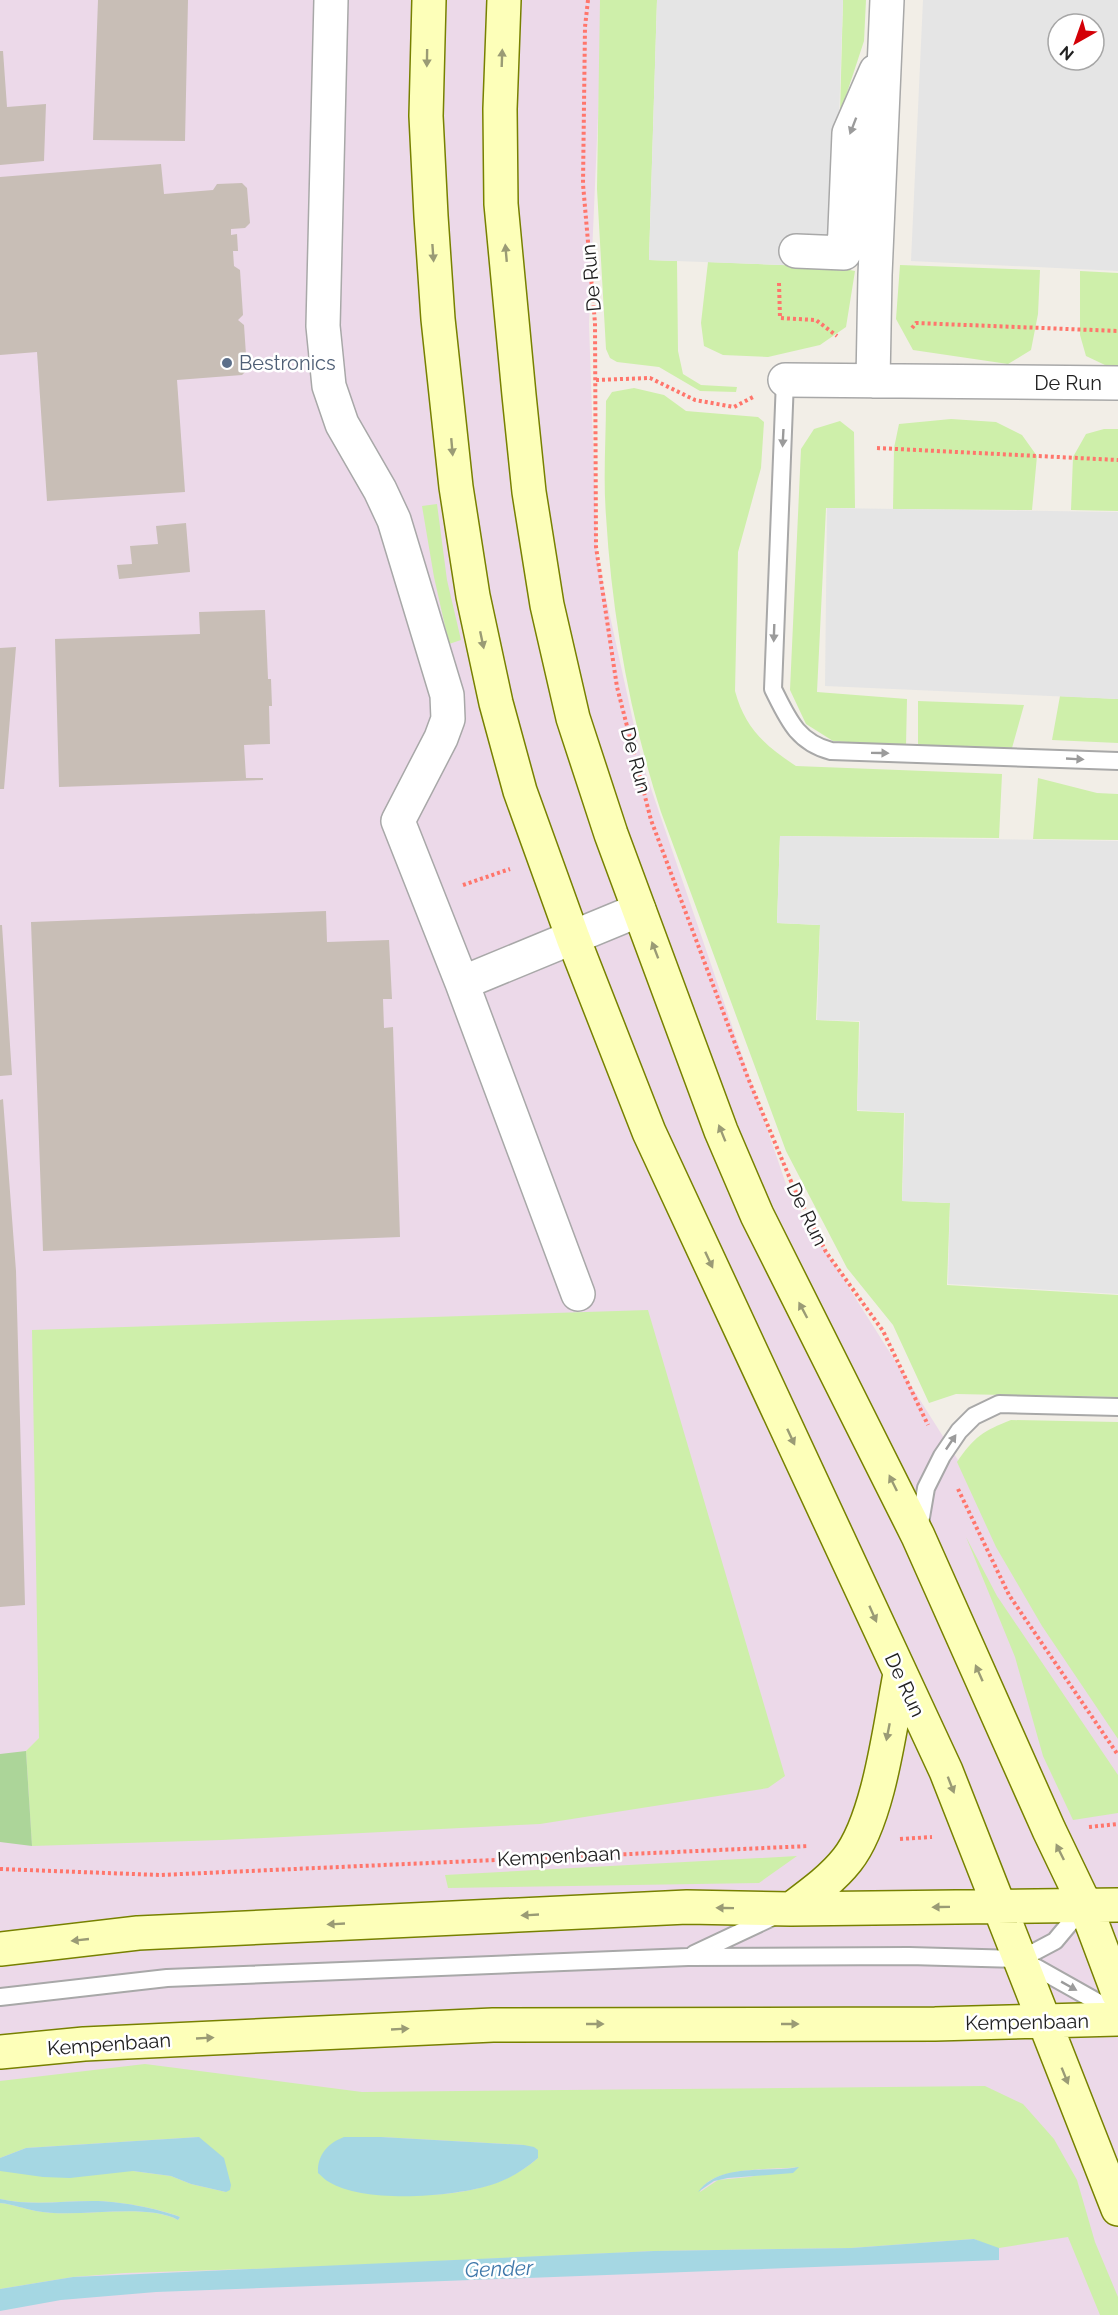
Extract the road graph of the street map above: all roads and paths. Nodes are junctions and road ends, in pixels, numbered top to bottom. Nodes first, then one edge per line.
1 (331, 0) edge
2 (429, 0) edge
3 (504, 0) edge
4 (588, 0) edge
5 (886, 0) edge
6 (884, 53) junction
7 (788, 263) joint
8 (1118, 331) edge
9 (874, 342) junction
10 (596, 380) junction
11 (785, 380) junction
12 (873, 381) junction
13 (1118, 383) edge
14 (877, 447) dead end
15 (1118, 460) edge
16 (1118, 761) edge
17 (639, 910) junction
18 (573, 938) junction
19 (462, 983) junction
20 (578, 1294) dead end
21 (1118, 1407) edge
22 (942, 1455) junction
23 (918, 1536) junction
24 (900, 1674) junction
25 (1118, 1755) edge
26 (1118, 1824) edge
27 (1049, 1830) junction
28 (969, 1834) junction
29 (859, 1842) junction
30 (0, 1869) edge
31 (1085, 1905) junction
32 (1118, 1905) edge
33 (1000, 1906) junction
34 (791, 1909) junction
35 (0, 1949) edge
36 (688, 1957) junction
37 (1021, 1959) junction
38 (1118, 1993) edge
39 (0, 1997) edge
40 (1118, 2013) edge
41 (1118, 2019) edge
42 (1044, 2021) junction
43 (0, 2052) edge
44 (1118, 2209) edge

1 - 19 street
2 -> 18 main road, De Run
17 -> 3 main road
4 - 10 path, De Run
5 - 6 street
6 -> 7 street
6 - 9 street
7 - 9 path
8 - 9 path
9 - 12 street
10 - 11 path
10 - 22 path, De Run
11 - 12 street, De Run
11 -> 16 lane
12 - 13 street, De Run
14 - 15 path
17 - 18 street
23 -> 17 main road
18 - 19 street
18 -> 24 main road, De Run
19 - 20 street
22 -> 21 lane
22 - 23 lane
22 - 25 path, De Run
27 -> 23 main road
24 -> 28 main road, De Run
24 -> 29 main road
26 - 27 path
31 -> 27 main road
28 - 29 path, Kempenbaan
28 - 33 main road, De Run
29 - 30 path, Kempenbaan
29 - 34 main road
31 - 32 main road, Kempenbaan
31 - 33 main road, Kempenbaan
31 - 37 lane, Kempenbaan
31 - 38 main road
33 -> 34 main road, Kempenbaan
33 - 37 main road, De Run
34 -> 35 main road, Kempenbaan
34 - 36 lane, Kempenbaan
36 - 37 lane, Kempenbaan
36 - 39 lane, Kempenbaan
37 -> 40 lane, Kempenbaan
37 - 42 main road, De Run
41 - 42 main road, Kempenbaan
43 -> 42 main road, Kempenbaan
42 -> 44 main road, De Run

